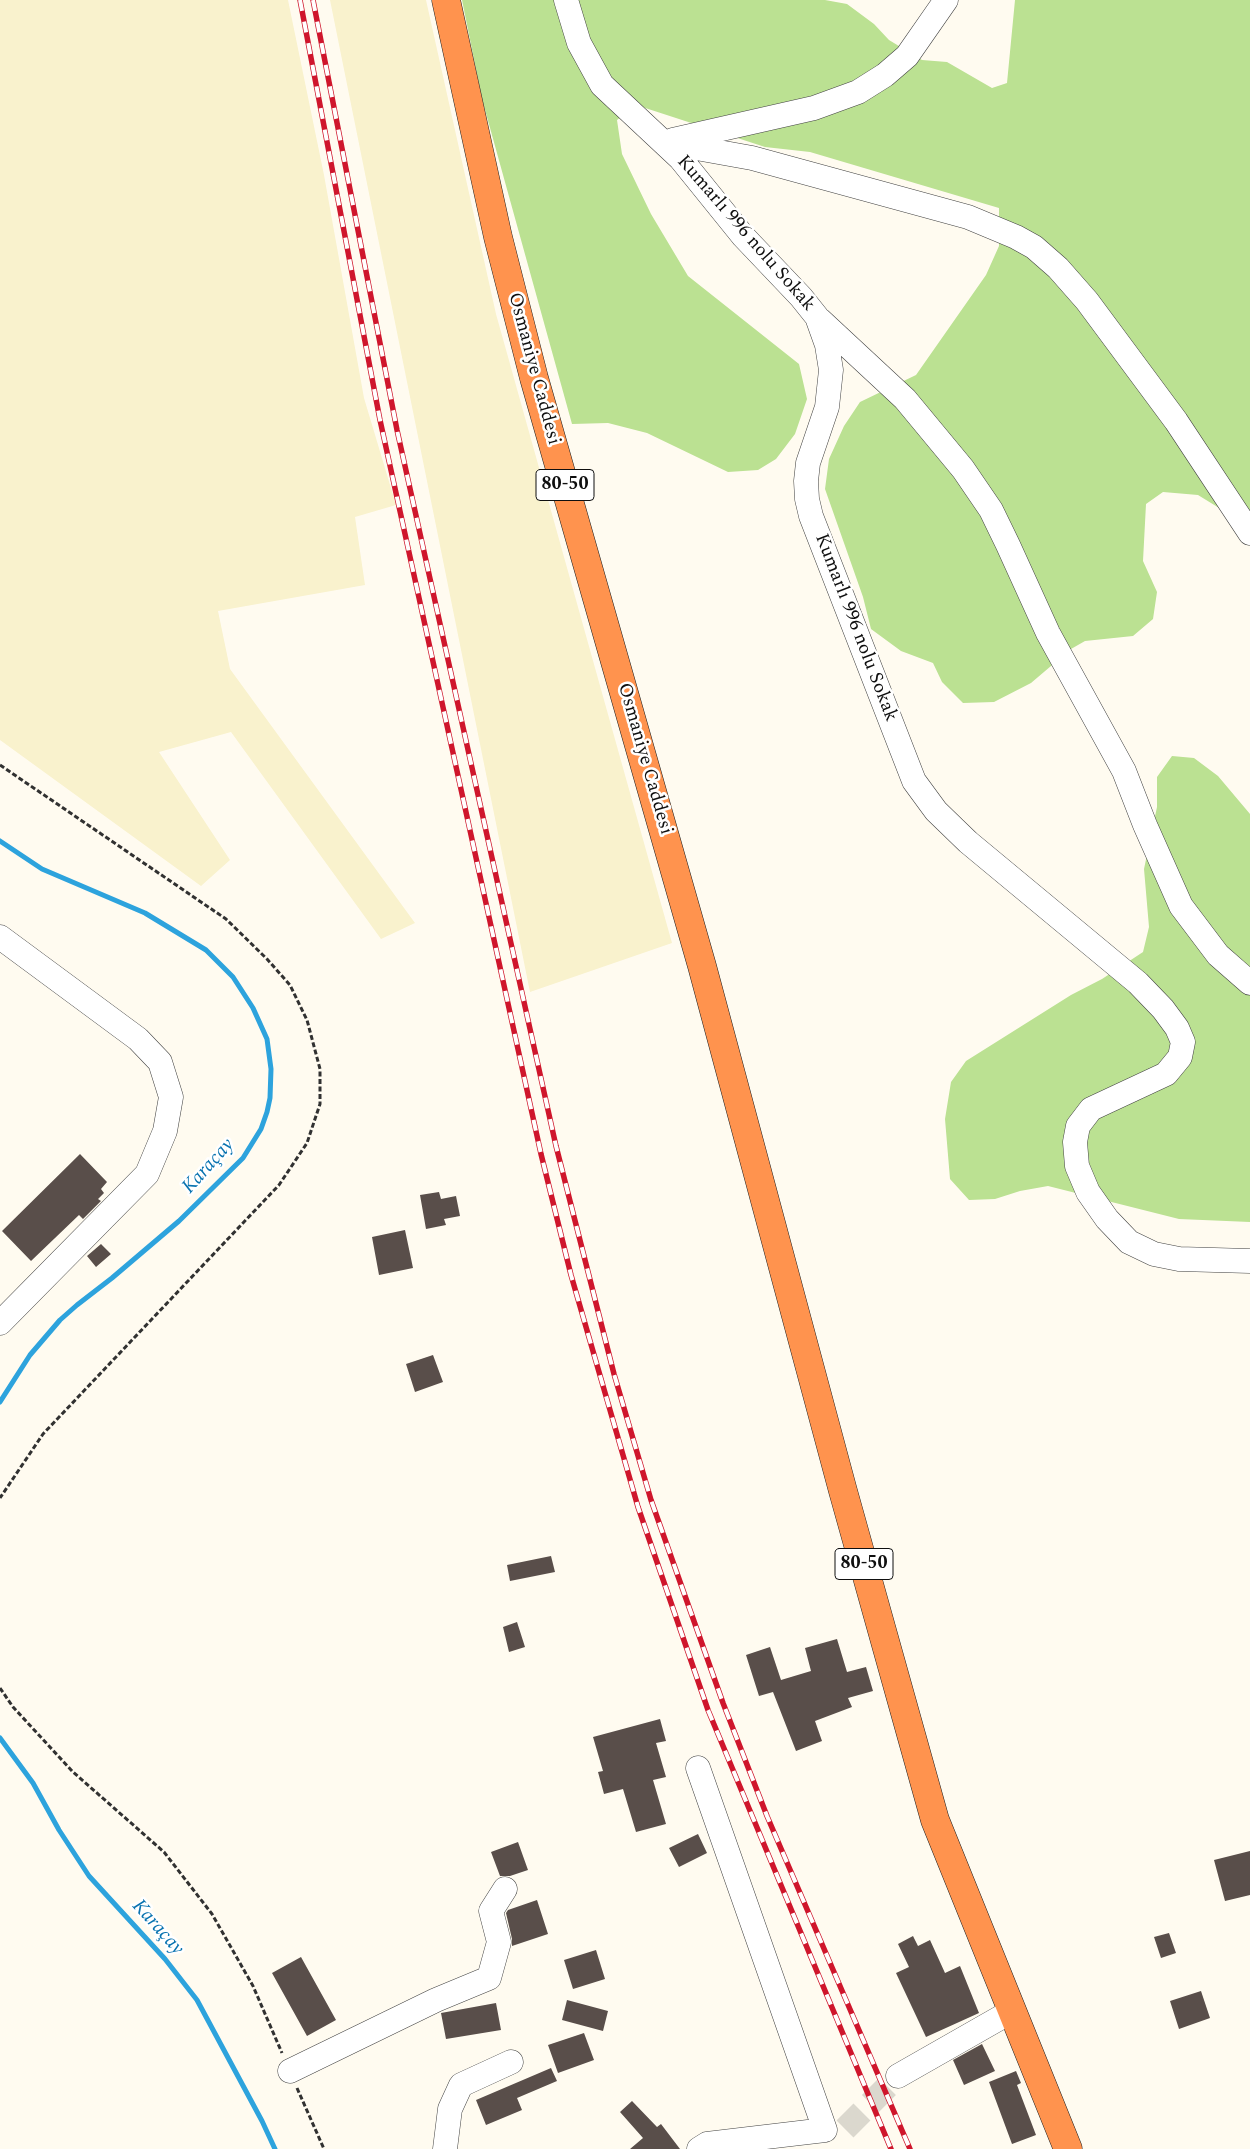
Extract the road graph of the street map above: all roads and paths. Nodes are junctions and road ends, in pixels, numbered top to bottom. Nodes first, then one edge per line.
1 (436, 0) edge
2 (446, 0) edge
3 (566, 0) edge
4 (946, 0) edge
5 (663, 142) junction
6 (817, 317) junction
7 (1250, 533) edge
8 (0, 937) edge
9 (1250, 983) edge
10 (1250, 1261) edge
11 (0, 1323) edge
12 (0, 1688) edge
13 (698, 1768) dead end
14 (505, 1889) dead end
15 (1005, 2016) junction
16 (511, 2062) dead end
17 (290, 2071) junction
18 (898, 2076) tunnel mouth
19 (324, 2149) edge
20 (445, 2149) edge
21 (699, 2149) edge
22 (1052, 2149) edge
23 (1068, 2149) edge

1 - 15 highway
2 - 15 highway, Osmaniye Caddesi / 80-50
3 - 5 street, Kumarlı 996 nolu Sokak
4 - 5 street
5 - 6 street, Kumarlı 996 nolu Sokak
5 - 7 street
6 - 9 street
6 - 10 street, Kumarlı 996 nolu Sokak
8 - 11 street
12 - 17 path
13 - 21 street
14 - 17 street
15 - 18 street
15 - 22 highway
15 - 23 highway, 80-50
16 - 20 street
17 - 19 path

